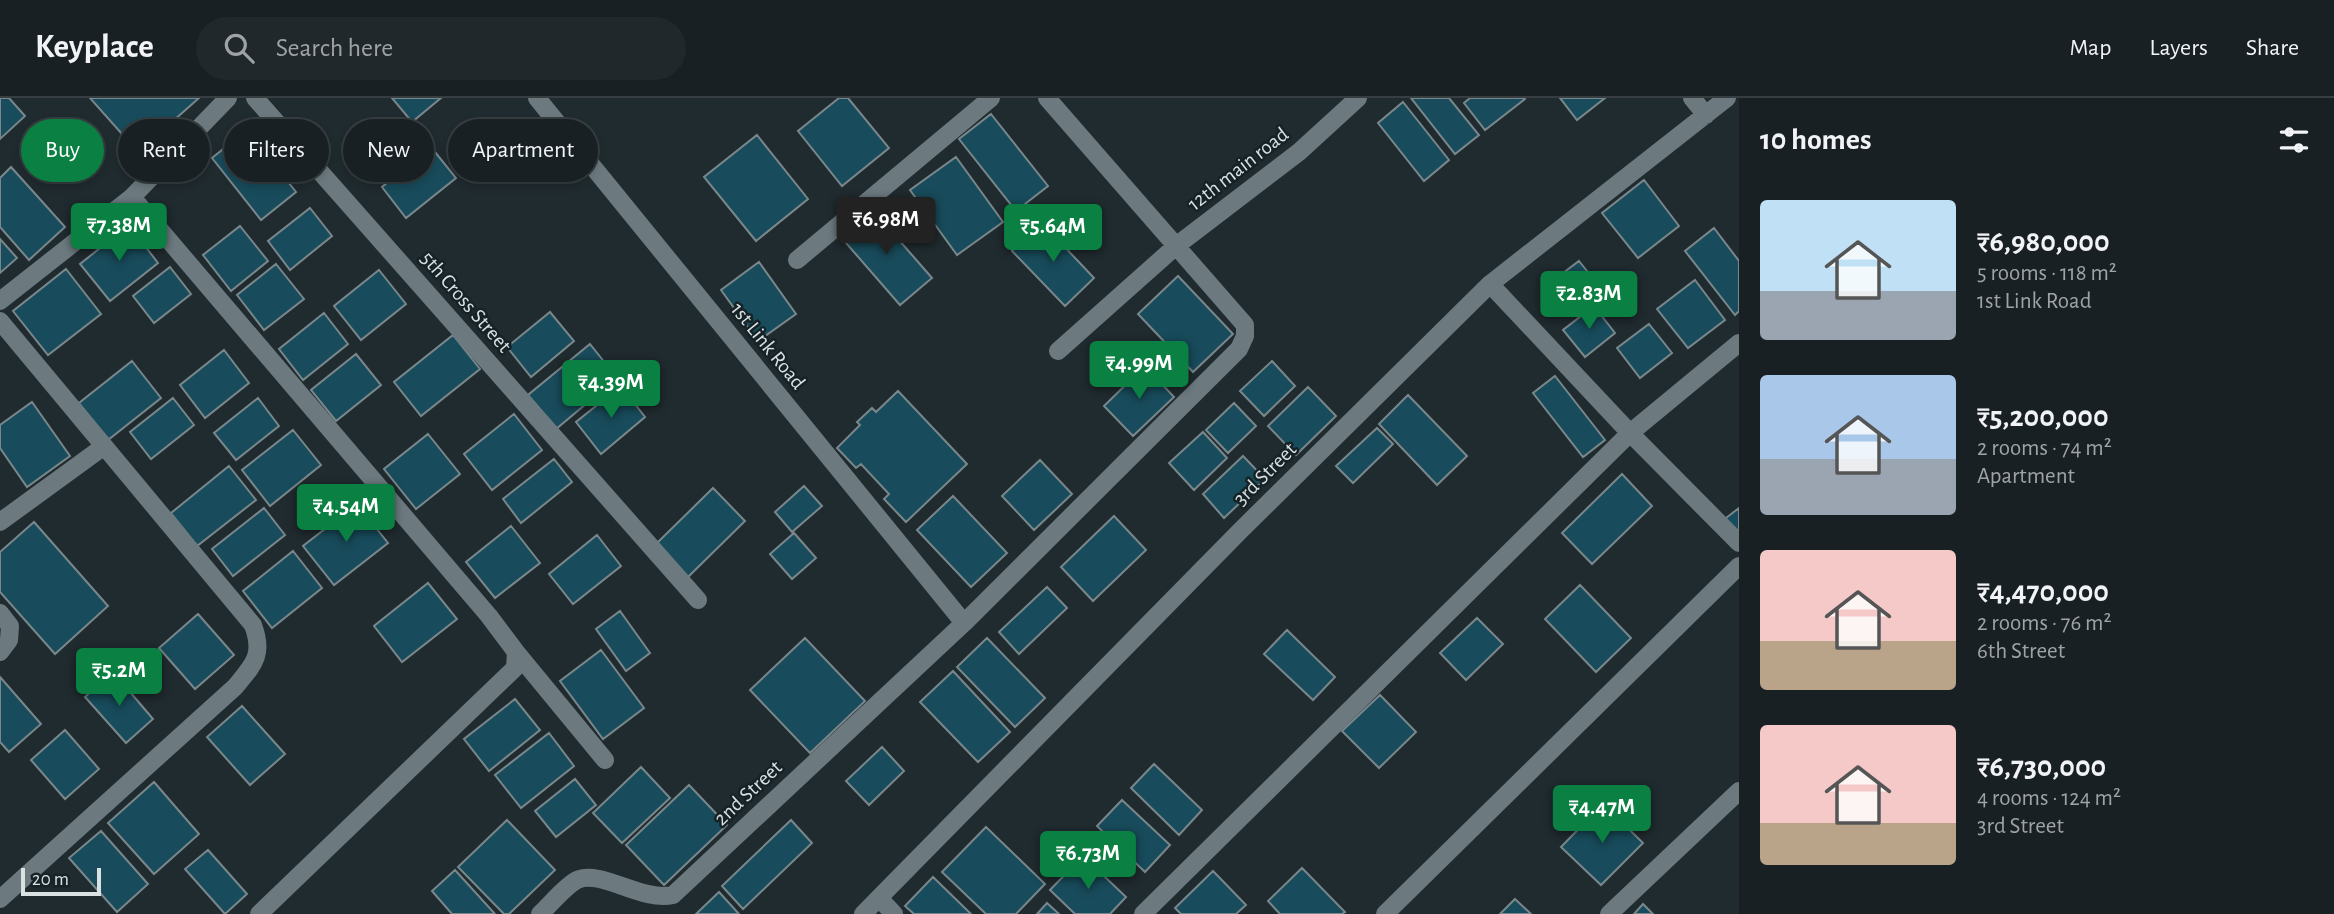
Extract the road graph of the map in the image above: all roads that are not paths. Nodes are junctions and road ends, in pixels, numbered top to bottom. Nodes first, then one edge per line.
1 (228, 98) edge
2 (255, 98) edge
3 (537, 98) edge
4 (991, 98) edge
5 (1047, 98) edge
6 (1358, 98) edge
7 (1692, 98) edge
8 (1727, 98) edge
9 (1706, 115) junction
10 (132, 197) junction
11 (1176, 246) junction
12 (797, 260) dead end
13 (1490, 284) junction
14 (0, 302) edge
15 (0, 321) edge
16 (1739, 343) edge
17 (1058, 351) dead end
18 (1630, 433) junction
19 (103, 447) junction
20 (0, 522) edge
21 (1739, 543) edge
22 (1739, 566) edge
23 (698, 600) dead end
24 (0, 613) edge
25 (964, 622) junction
26 (0, 652) edge
27 (516, 652) junction
28 (605, 760) dead end
29 (1739, 791) edge
30 (879, 898) junction
31 (0, 899) edge
32 (259, 914) edge
33 (540, 914) edge
34 (863, 914) edge
35 (894, 914) edge
36 (1143, 914) edge
37 (1385, 914) edge
38 (1609, 914) edge

1 - 10 street
2 - 23 street, 5th Cross Street
3 - 25 street, 1st Link Road
4 - 12 street
5 - 11 street
6 - 11 street, 12th main road
7 - 9 street
8 - 9 street, 3rd Street
9 - 13 street, 3rd Street
10 - 14 street
10 - 27 street
11 - 17 street, 12th main road
11 - 25 street
13 - 18 street
13 - 30 street, 3rd Street
15 - 19 street
16 - 18 street
18 - 21 street
18 - 36 street
19 - 20 street
19 - 31 street
22 - 37 street
24 - 26 street
25 - 33 street, 2nd Street
27 - 28 street
27 - 32 street
29 - 38 street
30 - 34 street, 3rd Street
30 - 35 street

